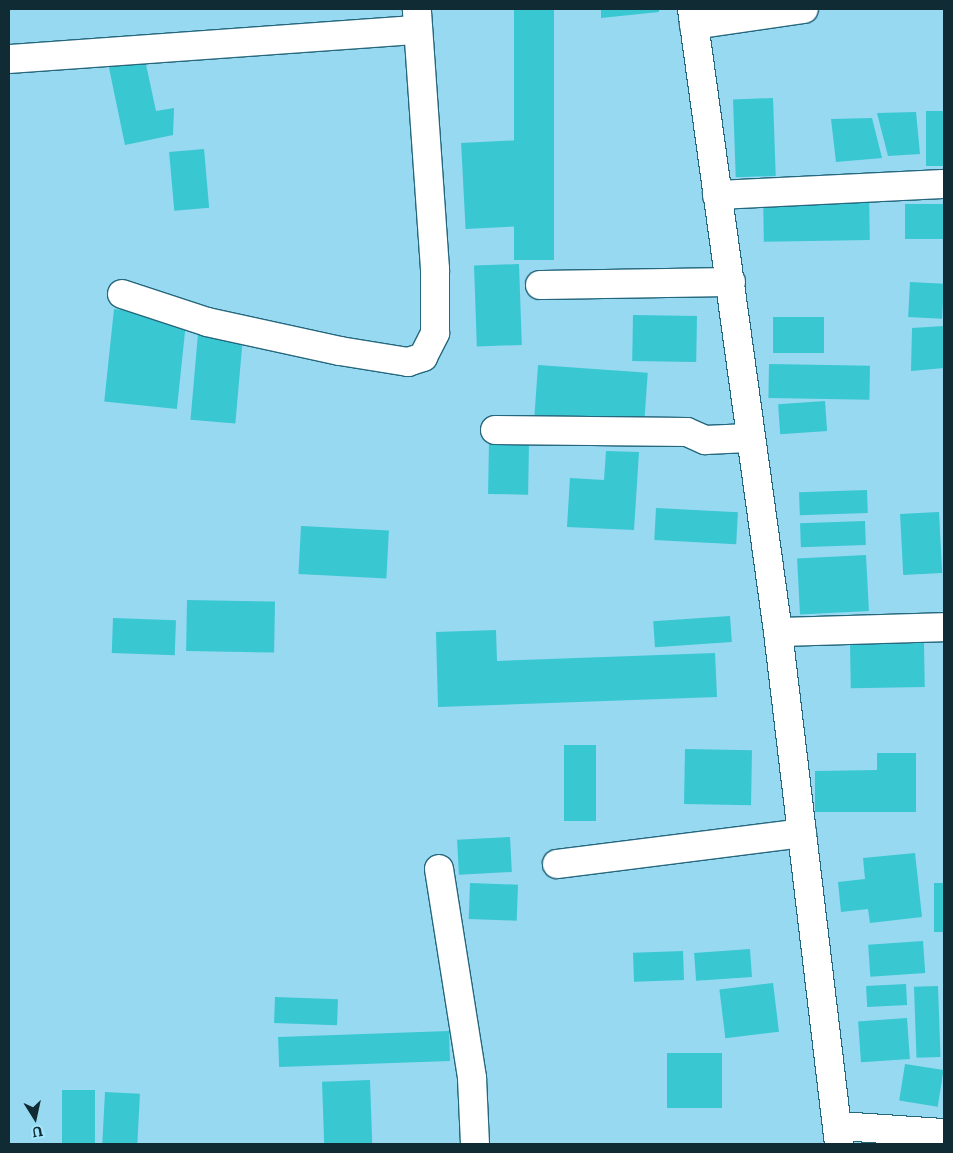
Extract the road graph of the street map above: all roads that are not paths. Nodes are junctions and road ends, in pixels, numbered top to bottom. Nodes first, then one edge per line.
1 (804, 9) edge
2 (693, 17) edge
3 (417, 20) edge
4 (9, 59) edge
5 (944, 184) edge
6 (717, 196) junction
7 (725, 282) junction
8 (540, 285) dead end
9 (122, 294) dead end
10 (495, 430) dead end
11 (741, 439) junction
12 (944, 627) edge
13 (778, 632) junction
14 (802, 833) junction
15 (557, 864) dead end
16 (439, 869) dead end
17 (944, 1133) edge
18 (840, 1135) edge
19 (476, 1144) edge

1 - 2 street
2 - 6 street
3 - 4 street
3 - 9 street
5 - 6 street
6 - 7 street
7 - 8 street
7 - 11 street
10 - 11 street
11 - 13 street
12 - 13 street
13 - 14 street
14 - 15 street
14 - 18 street
16 - 19 street
17 - 18 street

